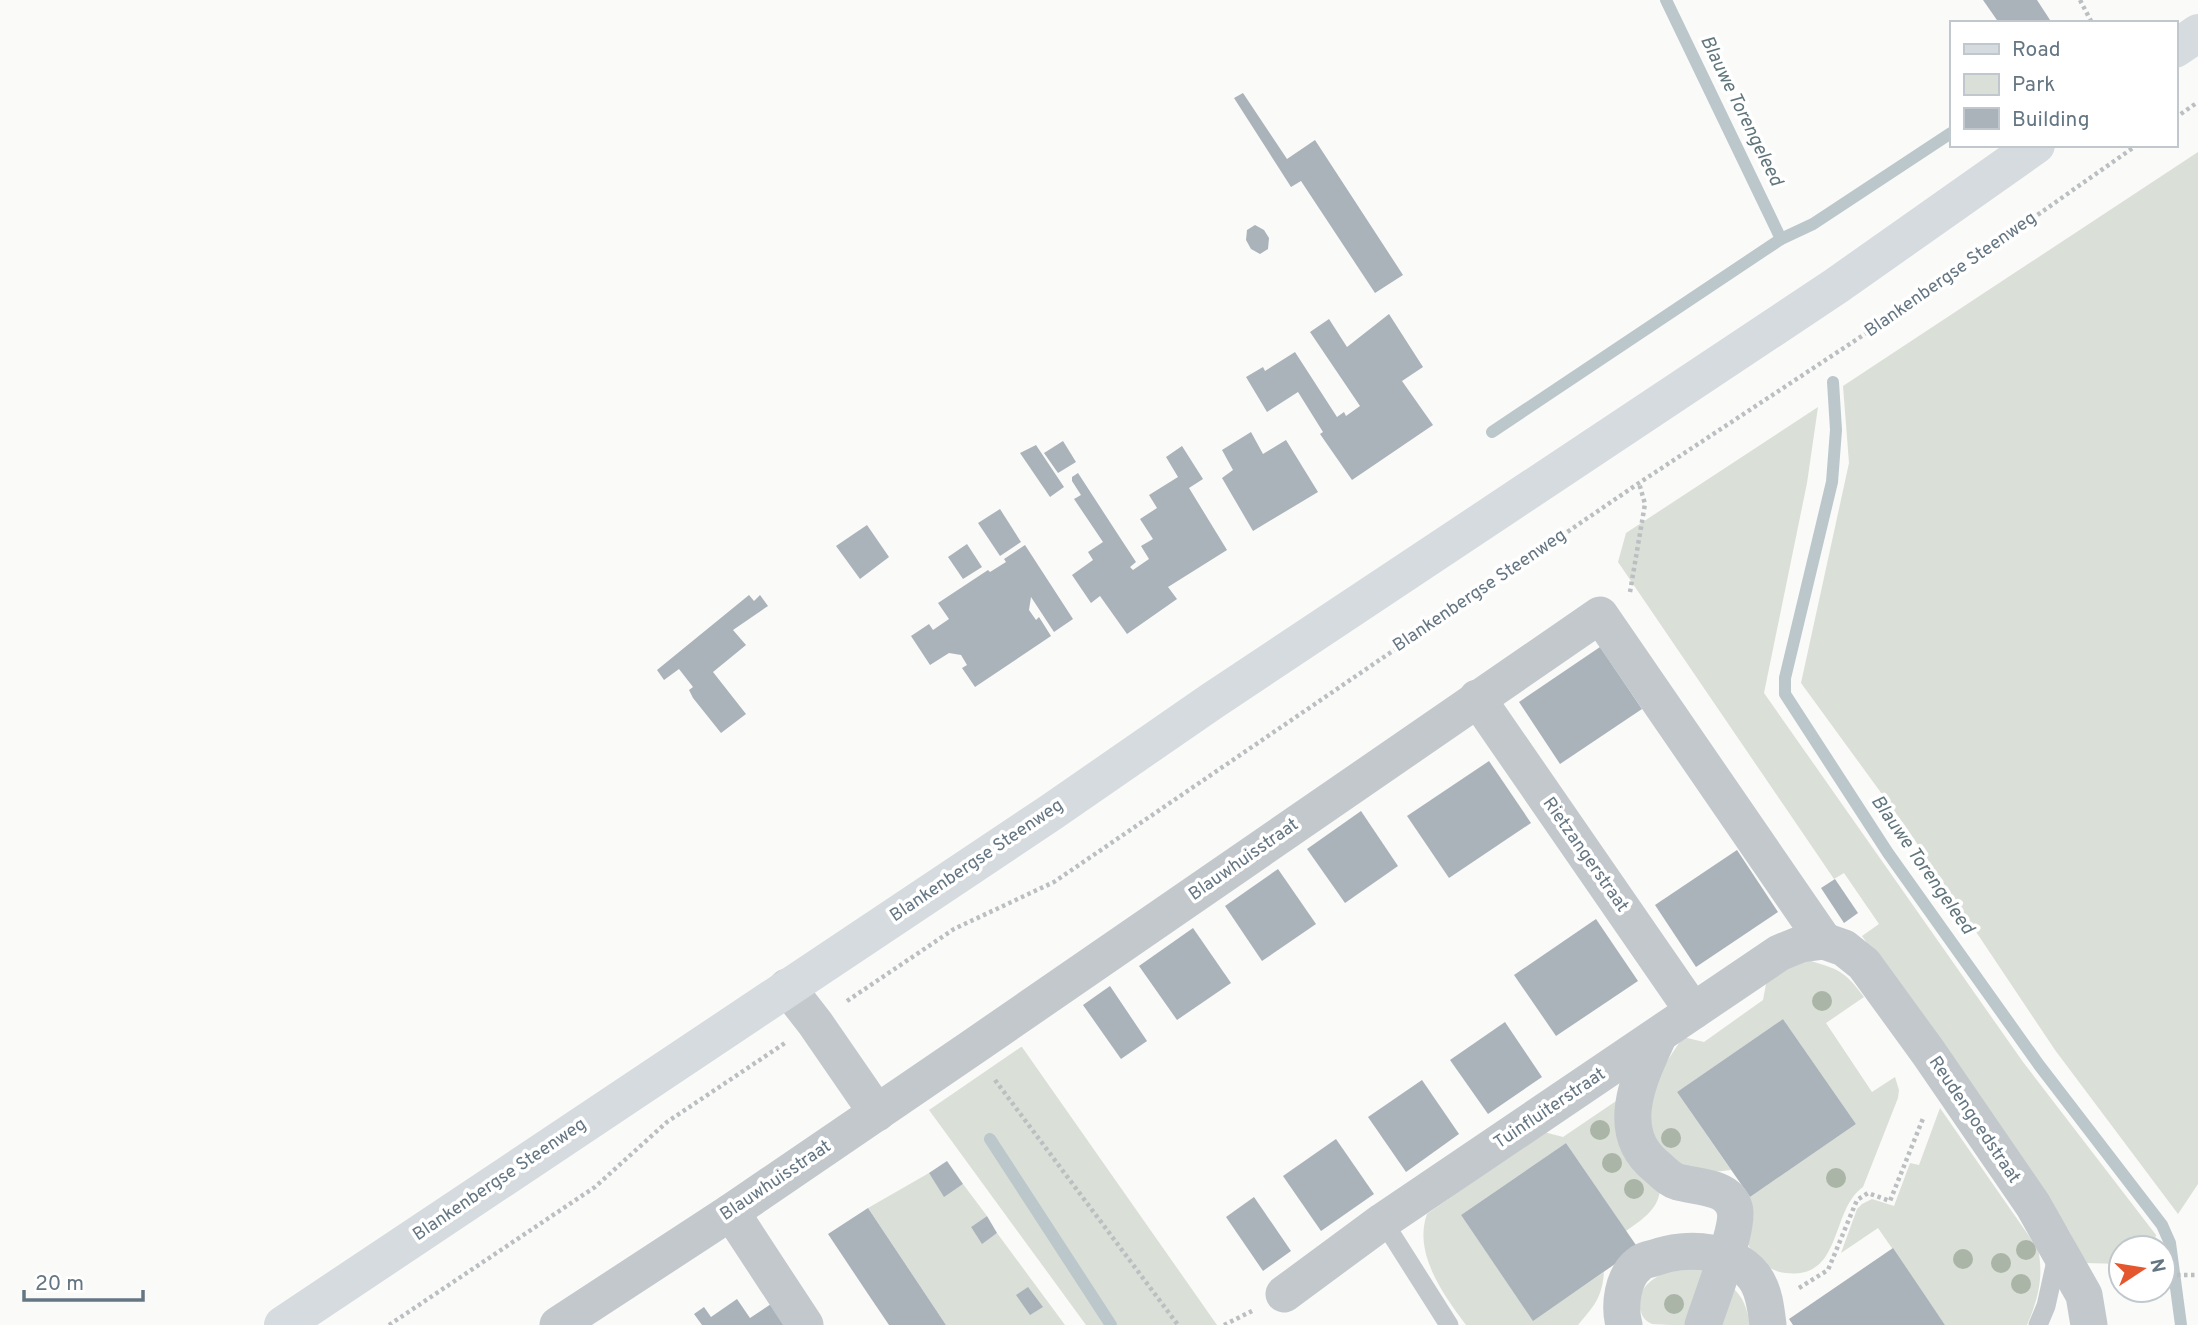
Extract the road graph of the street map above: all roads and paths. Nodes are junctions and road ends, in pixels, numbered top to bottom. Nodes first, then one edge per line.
1 (2080, 0) edge
2 (2091, 21) edge
3 (2198, 33) edge
4 (2177, 48) edge
5 (2198, 102) edge
6 (2177, 117) edge
7 (2033, 147) edge
8 (2134, 147) edge
9 (1639, 483) junction
10 (1600, 615) junction
11 (1477, 698) junction
12 (1824, 941) junction
13 (787, 987) junction
14 (1693, 1012) junction
15 (815, 1023) junction
16 (1659, 1035) junction
17 (970, 1049) junction
18 (1942, 1073) junction
19 (877, 1113) junction
20 (731, 1212) junction
21 (1383, 1222) junction
22 (2059, 1249) junction
23 (1725, 1256) junction
24 (2177, 1275) edge
25 (2198, 1275) edge
26 (1284, 1294) dead end
27 (1767, 1313) edge
28 (283, 1325) edge
29 (389, 1325) edge
30 (558, 1325) edge
31 (805, 1325) edge
32 (1178, 1325) edge
33 (1449, 1325) edge
34 (1624, 1325) edge
35 (1703, 1325) edge
36 (2038, 1325) edge
37 (2089, 1325) edge

1 - 2 path
3 - 4 main road
5 - 6 path
7 - 13 main road, Blankenbergse Steenweg
8 - 9 path, Blankenbergse Steenweg
9 - 10 path
9 - 15 path, Blankenbergse Steenweg
10 - 11 street, Blauwhuisstraat
10 - 12 street
11 - 14 street, Rietzangerstraat
11 - 17 street, Blauwhuisstraat
12 - 14 street, Tuinfluiterstraat
12 - 18 street, Reudengoedstraat
13 - 15 street
13 - 28 main road, Blankenbergse Steenweg
14 - 16 street, Tuinfluiterstraat
15 - 19 street
15 - 29 path, Blankenbergse Steenweg
16 - 21 street, Tuinfluiterstraat
16 - 23 street
17 - 19 street, Blauwhuisstraat
17 - 32 path
18 - 22 street, Reudengoedstraat
18 - 27 path
19 - 20 street, Blauwhuisstraat
20 - 30 street, Blauwhuisstraat
20 - 31 street
21 - 26 street, Tuinfluiterstraat
21 - 33 lane
22 - 36 lane
22 - 37 street, Reudengoedstraat
23 - 27 street
23 - 34 street
23 - 35 street
24 - 25 path

